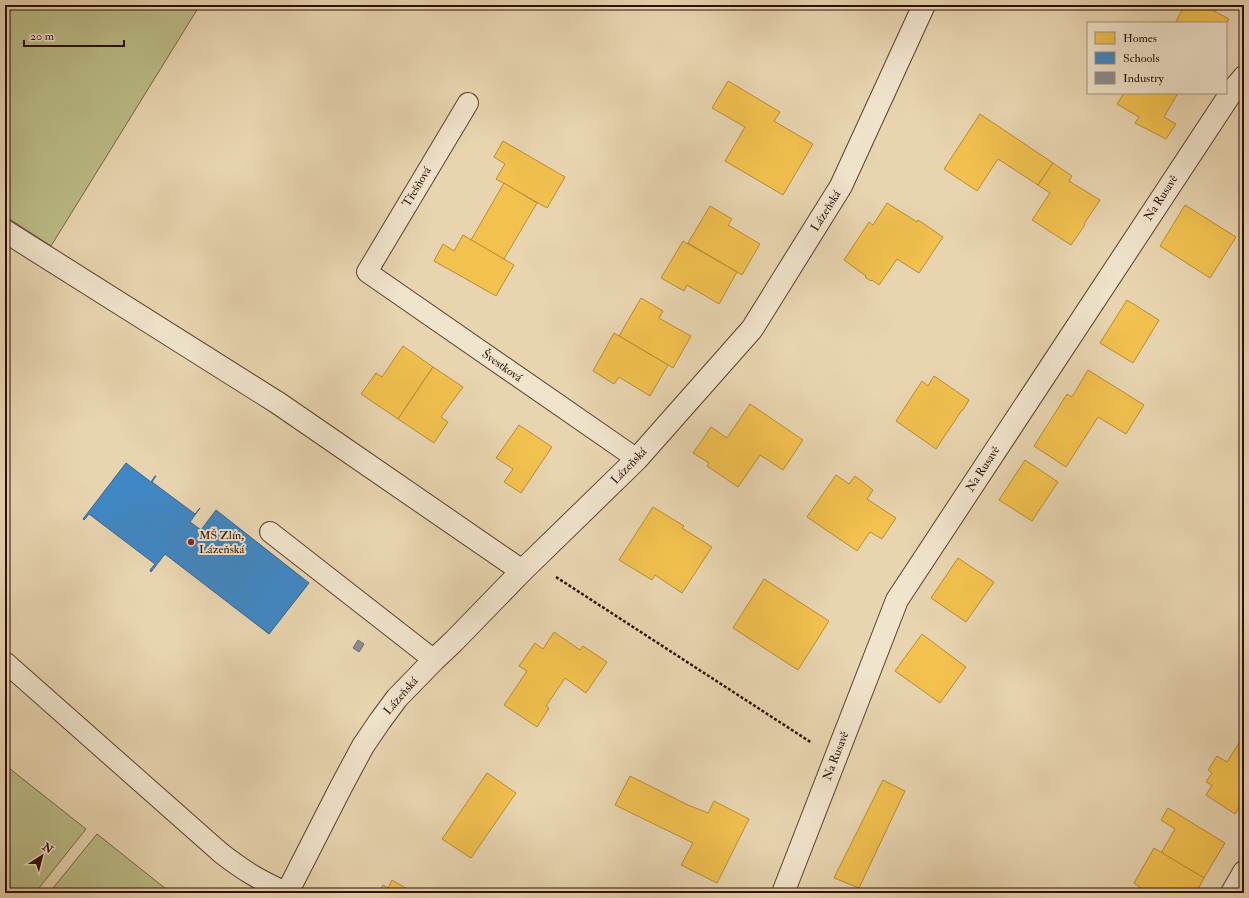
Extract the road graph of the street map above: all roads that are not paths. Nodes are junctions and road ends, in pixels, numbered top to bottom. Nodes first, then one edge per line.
1 (924, 5) edge
2 (1244, 77) edge
3 (468, 103) dead end
4 (5, 231) edge
5 (367, 272) joint
6 (637, 459) junction
7 (270, 532) dead end
8 (527, 566) junction
9 (434, 660) junction
10 (5, 662) edge
11 (1244, 872) edge
12 (288, 893) edge
13 (783, 893) edge
14 (1232, 893) edge

1 - 6 street, Lázeňská
2 - 13 street, Na Rusavě
3 - 5 lane, Třešňová
4 - 8 street
5 - 6 lane, Švestková
6 - 8 street, Lázeňská
7 - 9 lane
8 - 9 street, Lázeňská
9 - 12 street, Lázeňská
10 - 12 lane
11 - 14 street

